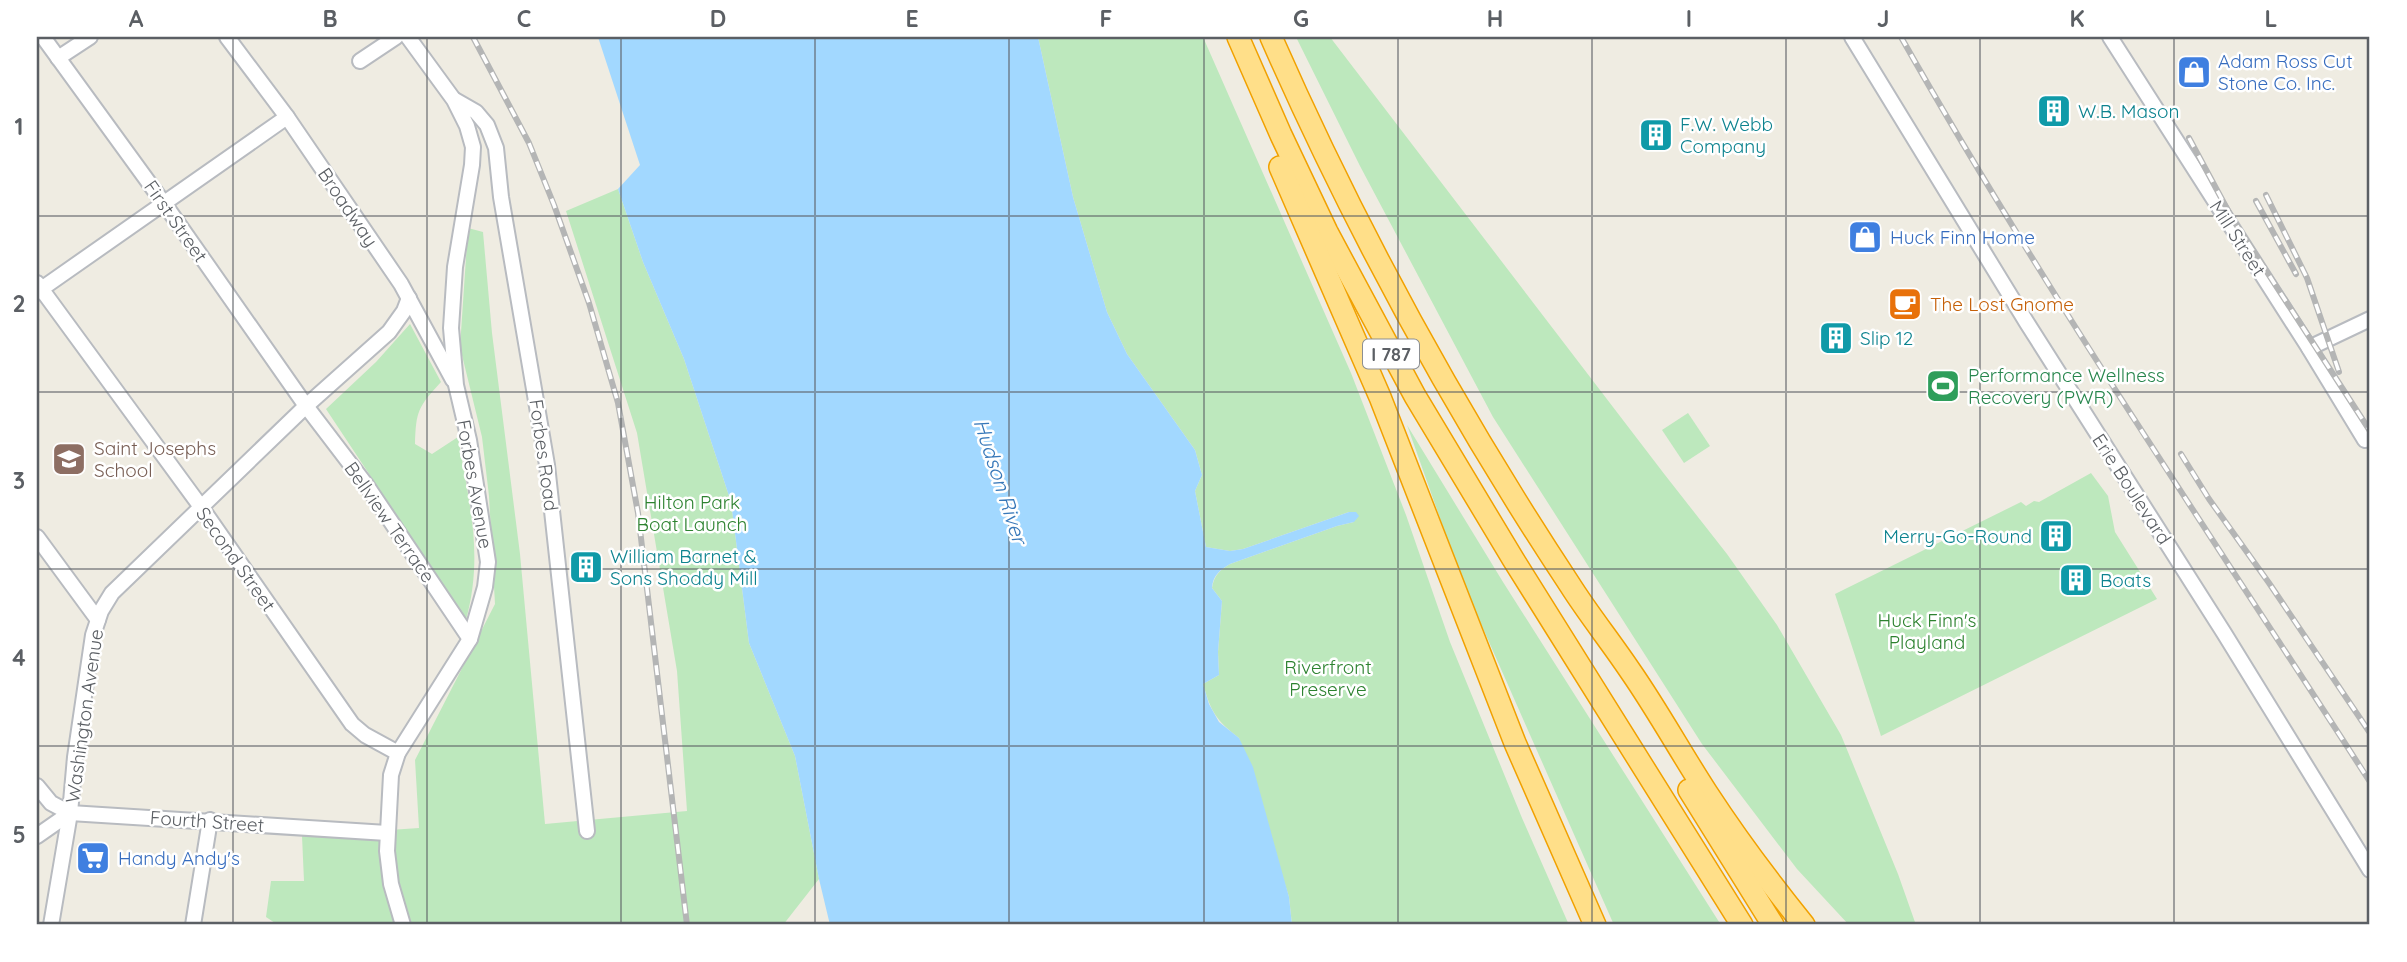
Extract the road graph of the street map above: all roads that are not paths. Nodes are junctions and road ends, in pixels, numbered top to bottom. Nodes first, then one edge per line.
1 (43, 37) edge
2 (90, 37) edge
3 (227, 37) edge
4 (396, 37) edge
5 (408, 37) edge
6 (1224, 37) edge
7 (1238, 37) edge
8 (1271, 37) edge
9 (1852, 37) edge
10 (2110, 37) edge
11 (58, 58) junction
12 (360, 61) dead end
13 (454, 100) junction
14 (287, 117) junction
15 (164, 203) junction
16 (38, 288) edge
17 (409, 298) junction
18 (2370, 318) edge
19 (2308, 348) junction
20 (456, 385) junction
21 (306, 406) junction
22 (2365, 440) dead end
23 (201, 507) junction
24 (37, 537) edge
25 (1570, 586) junction
26 (98, 620) junction
27 (470, 639) junction
28 (398, 753) junction
29 (37, 786) edge
30 (70, 813) junction
31 (210, 820) junction
32 (587, 831) dead end
33 (387, 833) junction
34 (37, 836) edge
35 (2370, 870) edge
36 (51, 925) edge
37 (193, 925) edge
38 (403, 925) edge
39 (1595, 925) edge
40 (1742, 925) edge
41 (1773, 925) edge
42 (1804, 925) edge

1 - 11 street, First Street
2 - 11 street
3 - 14 street, Broadway
4 - 12 street
5 - 13 street, Forbes Avenue
6 - 39 highway
7 - 40 highway, I 787
8 - 25 highway, I 787
9 - 35 street, Erie Boulevard
10 - 19 street, Mill Street
11 - 15 street, First Street
13 - 20 street, Forbes Avenue
13 - 32 street, Forbes Road
14 - 15 street
14 - 17 street, Broadway
15 - 16 street
15 - 21 street, First Street
16 - 23 street, Second Street
17 - 20 street, Broadway
17 - 21 street, Washington Avenue
18 - 19 street
19 - 22 street, Mill Street
20 - 27 street, Forbes Avenue
21 - 23 street, Washington Avenue
21 - 27 street, Bellview Terrace
23 - 26 street, Washington Avenue
23 - 28 street, Second Street
24 - 26 street
25 - 41 highway, I 787
25 - 42 highway
26 - 30 street, Washington Avenue
27 - 28 street, Forbes Avenue
28 - 33 street, Forbes Avenue
29 - 30 street
30 - 31 street, Fourth Street
30 - 34 street
30 - 36 street, Washington Avenue
31 - 33 street, Fourth Street
31 - 37 street
33 - 38 street, Forbes Avenue

